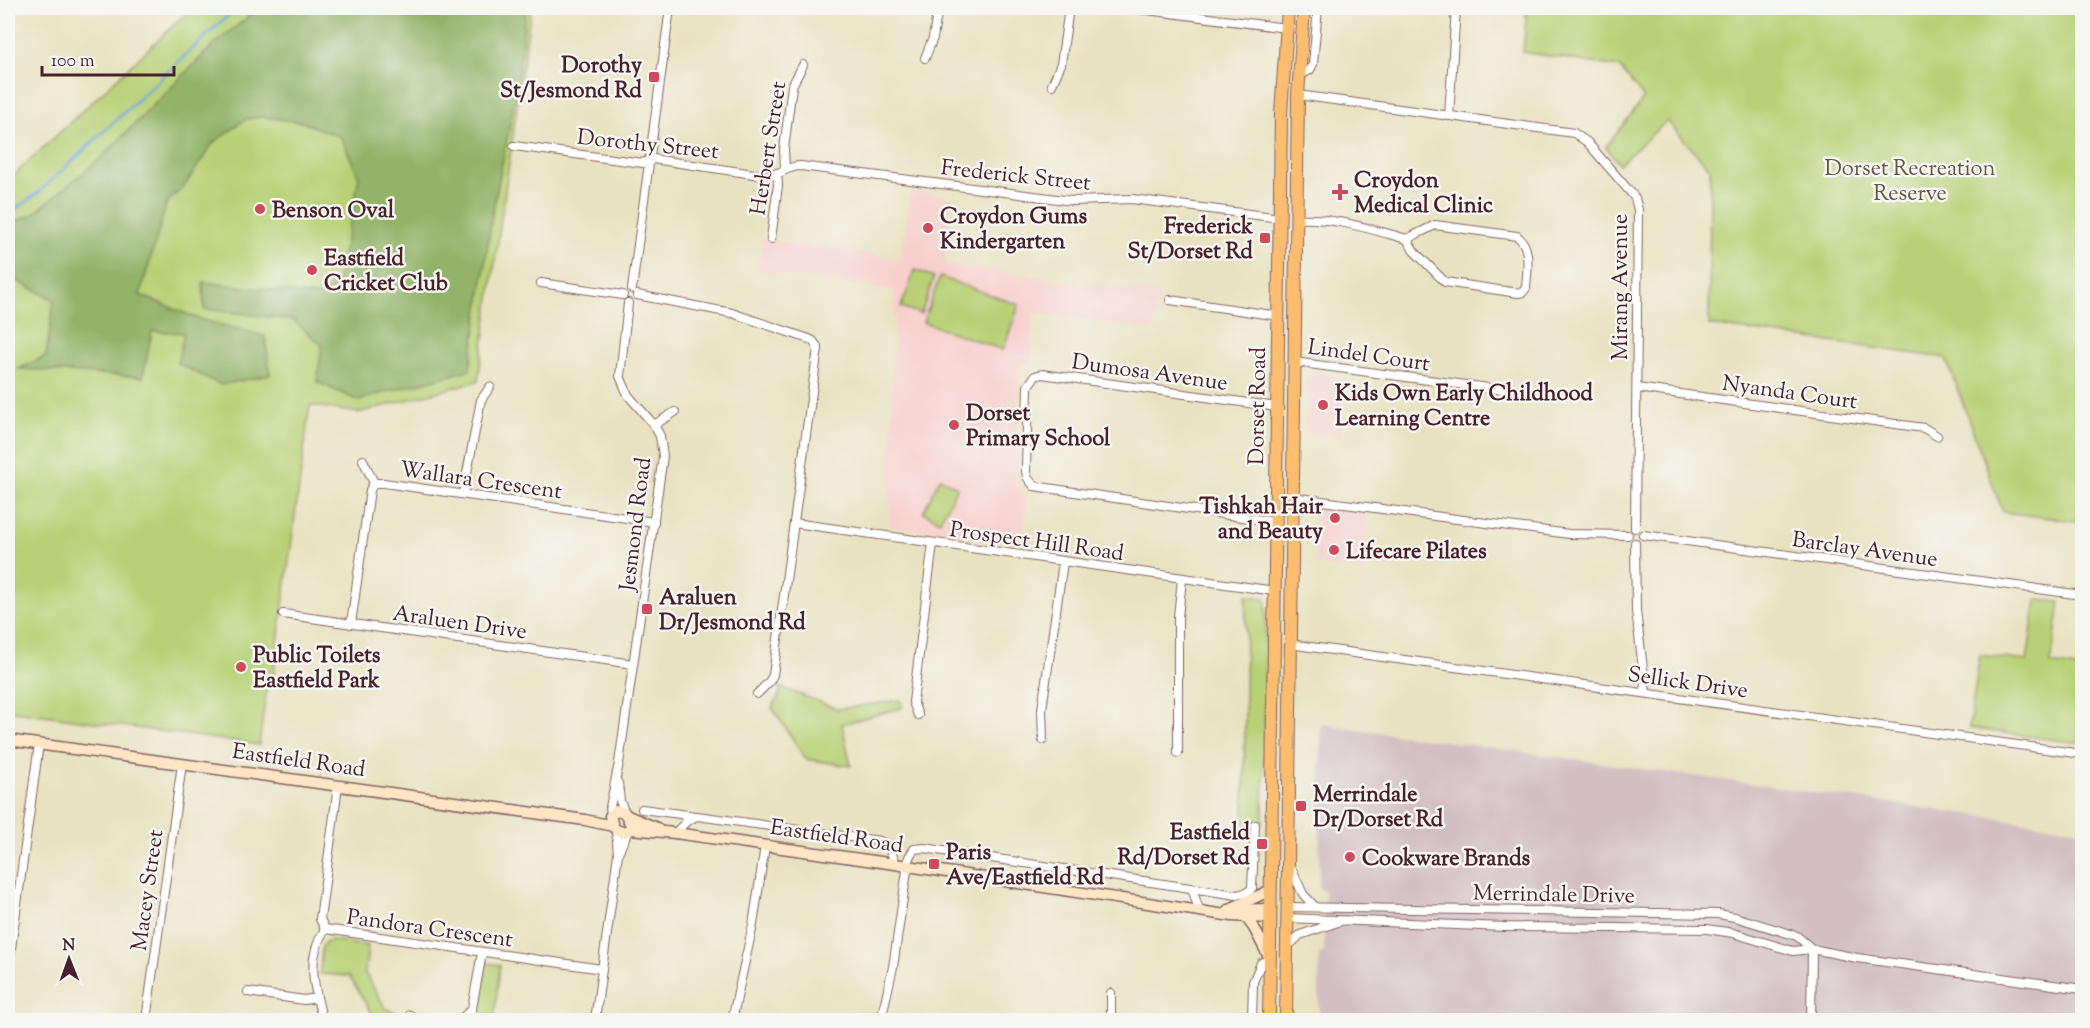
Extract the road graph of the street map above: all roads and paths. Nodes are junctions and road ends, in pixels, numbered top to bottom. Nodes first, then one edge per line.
1 (670, 8) edge
2 (938, 8) edge
3 (1069, 8) edge
4 (1132, 8) edge
5 (1288, 8) edge
6 (1304, 8) edge
7 (1318, 8) edge
8 (1456, 8) edge
9 (1286, 28) junction
10 (1302, 29) junction
11 (925, 58) dead end
12 (803, 65) dead end
13 (1299, 76) junction
14 (1052, 85) dead end
15 (1298, 95) junction
16 (1449, 116) junction
17 (514, 146) dead end
18 (649, 161) junction
19 (785, 168) junction
20 (777, 173) junction
21 (1280, 218) junction
22 (1296, 219) junction
23 (771, 239) dead end
24 (1407, 239) junction
25 (541, 283) dead end
26 (634, 292) junction
27 (623, 295) junction
28 (1170, 300) dead end
29 (628, 303) junction
30 (1279, 316) junction
31 (1294, 362) junction
32 (490, 387) dead end
33 (1636, 388) junction
34 (1511, 391) dead end
35 (1277, 407) junction
36 (1293, 408) junction
37 (675, 412) dead end
38 (654, 425) junction
39 (1937, 436) dead end
40 (363, 460) dead end
41 (374, 483) junction
42 (463, 494) junction
43 (1292, 497) junction
44 (654, 522) junction
45 (1276, 522) junction
46 (794, 523) junction
47 (1635, 528) junction
48 (1628, 535) junction
49 (1643, 535) junction
50 (933, 543) junction
51 (1635, 543) junction
52 (1063, 562) junction
53 (1182, 579) junction
54 (1275, 591) junction
55 (2082, 595) edge
56 (283, 614) dead end
57 (351, 624) junction
58 (1274, 644) junction
59 (1289, 644) junction
60 (633, 664) junction
61 (1646, 693) junction
62 (757, 694) dead end
63 (918, 715) dead end
64 (8, 740) edge
65 (1043, 740) dead end
66 (39, 744) junction
67 (1178, 753) dead end
68 (2082, 754) edge
69 (619, 763) junction
70 (182, 764) junction
71 (338, 786) junction
72 (642, 809) dead end
73 (611, 814) junction
74 (627, 815) junction
75 (697, 816) junction
76 (585, 820) junction
77 (1255, 825) dead end
78 (622, 829) junction
79 (673, 833) junction
80 (765, 846) junction
81 (1288, 860) junction
82 (895, 864) junction
83 (908, 866) junction
84 (1192, 888) junction
85 (1269, 891) junction
86 (1315, 907) junction
87 (1226, 910) junction
88 (1476, 910) junction
89 (1204, 911) junction
90 (1574, 911) junction
91 (1270, 913) junction
92 (1287, 913) junction
93 (1246, 918) junction
94 (1346, 919) junction
95 (1476, 926) junction
96 (1574, 928) junction
97 (325, 929) junction
98 (1287, 947) junction
99 (1812, 949) junction
100 (482, 953) junction
101 (1270, 959) junction
102 (602, 969) junction
103 (8, 970) edge
104 (2082, 989) edge
105 (248, 992) dead end
106 (1111, 993) dead end
107 (317, 998) junction
108 (146, 1020) edge
109 (320, 1020) edge
110 (460, 1020) edge
111 (595, 1020) edge
112 (732, 1020) edge
113 (881, 1020) edge
114 (1111, 1020) edge
115 (1252, 1020) edge
116 (1269, 1020) edge
117 (1286, 1020) edge
118 (1811, 1020) edge

1 - 18 street
2 - 11 street
3 - 14 street
4 - 9 street
5 - 9 main road, Dorset Road
6 - 10 main road, Dorset Road
7 - 13 street
8 - 16 street
9 - 10 main road
9 - 21 main road, Dorset Road
10 - 13 main road, Dorset Road
12 - 19 street, Herbert Street
13 - 15 main road, Dorset Road
15 - 16 street, Mirang Avenue
15 - 22 main road, Dorset Road
16 - 33 street, Mirang Avenue
17 - 18 street, Dorothy Street
18 - 20 street, Dorothy Street
18 - 26 street
19 - 20 street, Herbert Street
19 - 21 street, Frederick Street
20 - 23 street, Herbert Street
21 - 22 main road
21 - 30 main road, Dorset Road
22 - 24 street
22 - 31 main road, Dorset Road
24 - 24 street
25 - 27 street
26 - 27 street
26 - 29 street
26 - 46 street
27 - 29 street
28 - 30 street
29 - 38 street, Jesmond Road
30 - 35 main road, Dorset Road
31 - 34 street, Lindel Court
31 - 36 main road, Dorset Road
32 - 42 street
33 - 39 street, Nyanda Court
33 - 47 street, Mirang Avenue
35 - 36 main road
35 - 45 main road, Dorset Road
35 - 45 street, Dumosa Avenue
36 - 43 main road, Dorset Road
37 - 38 street
38 - 44 street, Jesmond Road
40 - 41 street
41 - 42 street, Wallara Crescent
41 - 57 street, Wallara Crescent
42 - 44 street, Wallara Crescent
43 - 48 street
43 - 59 main road, Dorset Road
44 - 60 street, Jesmond Road
45 - 54 main road, Dorset Road
46 - 50 street, Prospect Hill Road
46 - 62 street
47 - 48 street
47 - 49 street
48 - 51 street
49 - 51 street
49 - 55 street, Barclay Avenue
50 - 52 street, Prospect Hill Road
50 - 63 street
51 - 61 street
52 - 53 street, Prospect Hill Road
52 - 65 street
53 - 54 street, Prospect Hill Road
53 - 67 street
54 - 58 main road, Dorset Road
56 - 57 street, Araluen Drive
57 - 60 street, Araluen Drive
58 - 59 main road
58 - 85 main road, Dorset Road
59 - 61 street, Sellick Drive
59 - 81 main road, Dorset Road
60 - 69 street, Jesmond Road
61 - 68 street, Sellick Drive
64 - 66 main road, Eastfield Road
66 - 70 main road, Eastfield Road
66 - 103 street
69 - 73 street, Jesmond Road
69 - 74 street, Jesmond Road
70 - 71 main road, Eastfield Road
70 - 108 street, Macey Street
71 - 76 main road, Eastfield Road
71 - 97 street, Pandora Crescent
72 - 75 street
73 - 74 main road, Eastfield Road
73 - 76 main road, Eastfield Road
73 - 78 main road
74 - 78 main road
74 - 79 main road, Eastfield Road
75 - 79 street
75 - 82 street
76 - 78 main road, Eastfield Road
77 - 84 street
78 - 79 main road, Eastfield Road
78 - 102 street
79 - 80 main road, Eastfield Road
80 - 82 main road, Eastfield Road
80 - 112 street
81 - 86 street
81 - 92 main road, Dorset Road
82 - 83 main road, Eastfield Road
83 - 84 street
83 - 89 main road, Eastfield Road
83 - 113 street
84 - 89 street
85 - 87 main road
85 - 91 main road, Dorset Road
86 - 88 street, Merrindale Drive
86 - 92 street, Merrindale Drive
87 - 89 main road, Eastfield Road
87 - 91 main road, Eastfield Road
88 - 90 street, Merrindale Drive
88 - 95 street
89 - 93 main road, Eastfield Road
90 - 96 street
90 - 99 street, Merrindale Drive
91 - 92 main road, Eastfield Road
91 - 93 main road, Eastfield Road
91 - 101 main road, Dorset Road
92 - 94 street, Merrindale Drive
92 - 98 main road, Dorset Road
93 - 101 main road
94 - 95 street, Merrindale Drive
94 - 98 street
95 - 96 street, Merrindale Drive
96 - 99 street, Merrindale Drive
97 - 100 street, Pandora Crescent
97 - 107 street
98 - 117 main road, Dorset Road
99 - 104 street, Merrindale Drive
99 - 118 street
100 - 102 street, Pandora Crescent
100 - 110 street
101 - 115 street
101 - 116 main road, Dorset Road
102 - 111 street
105 - 107 street
106 - 114 street
107 - 109 street

